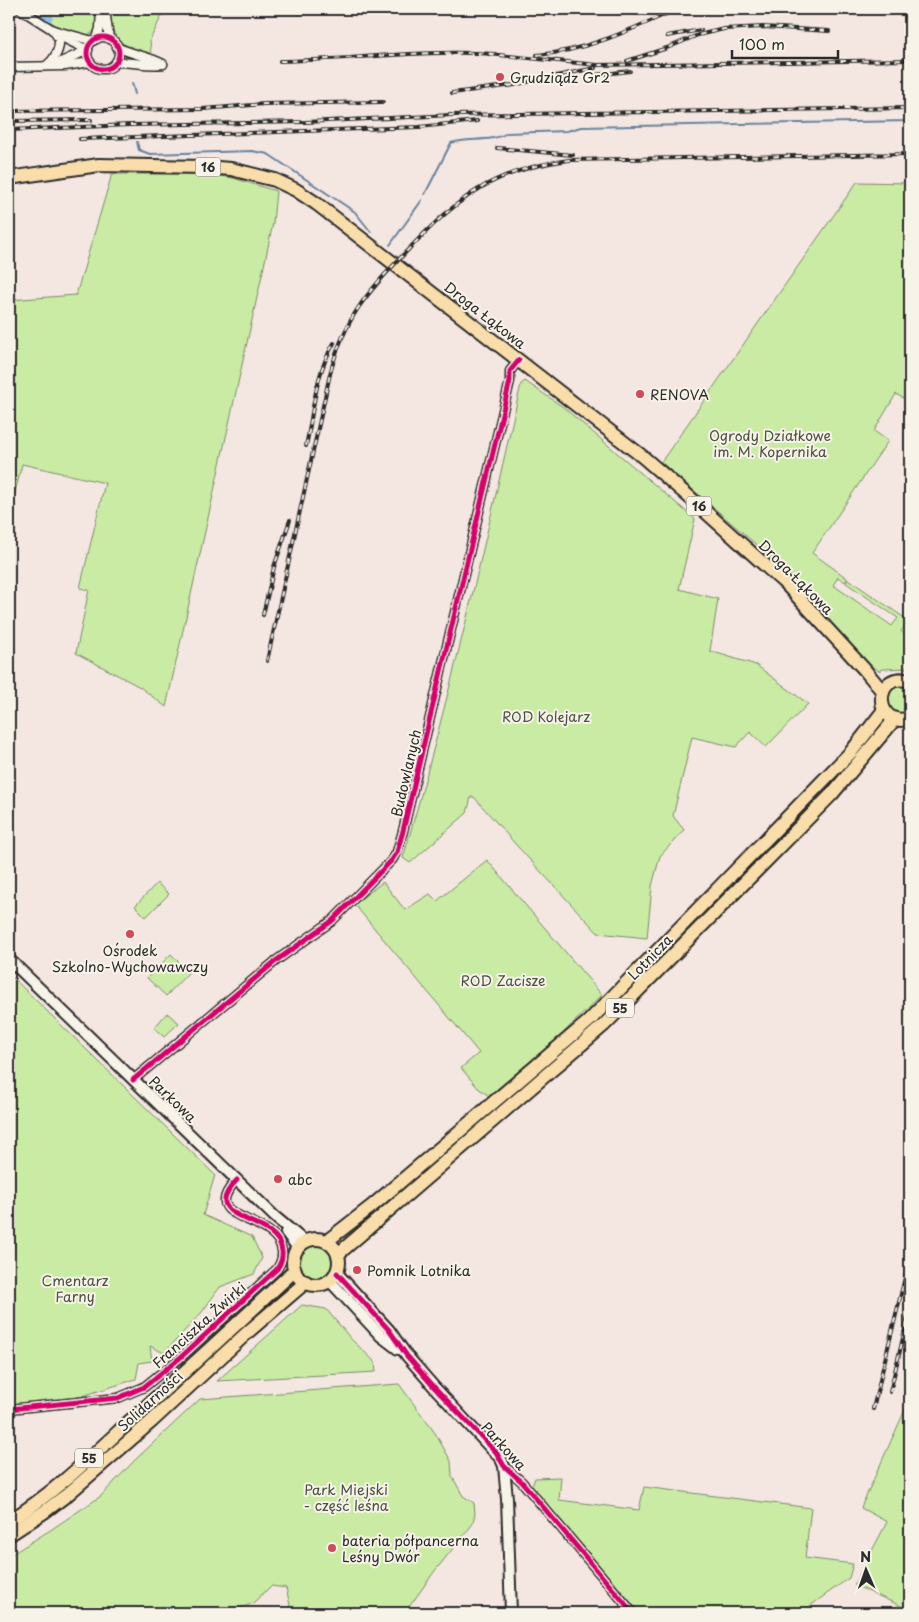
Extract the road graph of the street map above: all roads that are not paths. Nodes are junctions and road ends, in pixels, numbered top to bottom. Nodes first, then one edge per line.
1 (20, 9) edge
2 (101, 9) edge
3 (105, 9) edge
4 (55, 33) junction
5 (109, 39) junction
6 (95, 40) junction
7 (117, 47) junction
8 (88, 50) junction
9 (90, 62) junction
10 (116, 62) junction
11 (48, 66) junction
12 (9, 67) edge
13 (9, 178) edge
14 (518, 360) junction
15 (910, 681) edge
16 (886, 687) junction
17 (884, 710) junction
18 (906, 720) edge
19 (9, 959) edge
20 (133, 1080) junction
21 (237, 1180) junction
22 (327, 1241) junction
23 (302, 1245) junction
24 (338, 1254) junction
25 (295, 1270) junction
26 (333, 1277) junction
27 (306, 1282) junction
28 (9, 1409) edge
29 (504, 1466) junction
30 (9, 1521) edge
31 (9, 1535) edge
32 (511, 1613) edge
33 (633, 1613) edge

1 - 4 street
2 - 6 street
3 - 5 street
4 - 6 street
4 - 8 street
4 - 11 street
5 - 6 street
5 - 7 street
6 - 8 street
7 - 10 street
7 - 10 street
8 - 9 street
8 - 11 street
9 - 10 street
9 - 11 street
11 - 12 street
13 - 14 main road, Droga Łąkowa / 16
14 - 16 main road, Droga Łąkowa / 16
14 - 20 street, Budowlanych
15 - 16 main road
16 - 17 main road
17 - 18 main road
17 - 22 main road, Lotnicza / 55
18 - 24 main road, Lotnicza / 55
19 - 20 street, Parkowa
20 - 21 street, Parkowa
21 - 23 street, Parkowa
21 - 28 street, Franciszka Żwirki
22 - 23 main road
22 - 24 main road
23 - 25 main road
24 - 26 main road
25 - 27 main road
25 - 30 main road, Solidarności / 55
26 - 27 main road
26 - 29 street, Parkowa
27 - 31 main road, Solidarności / 55
29 - 32 street
29 - 33 street, Parkowa

